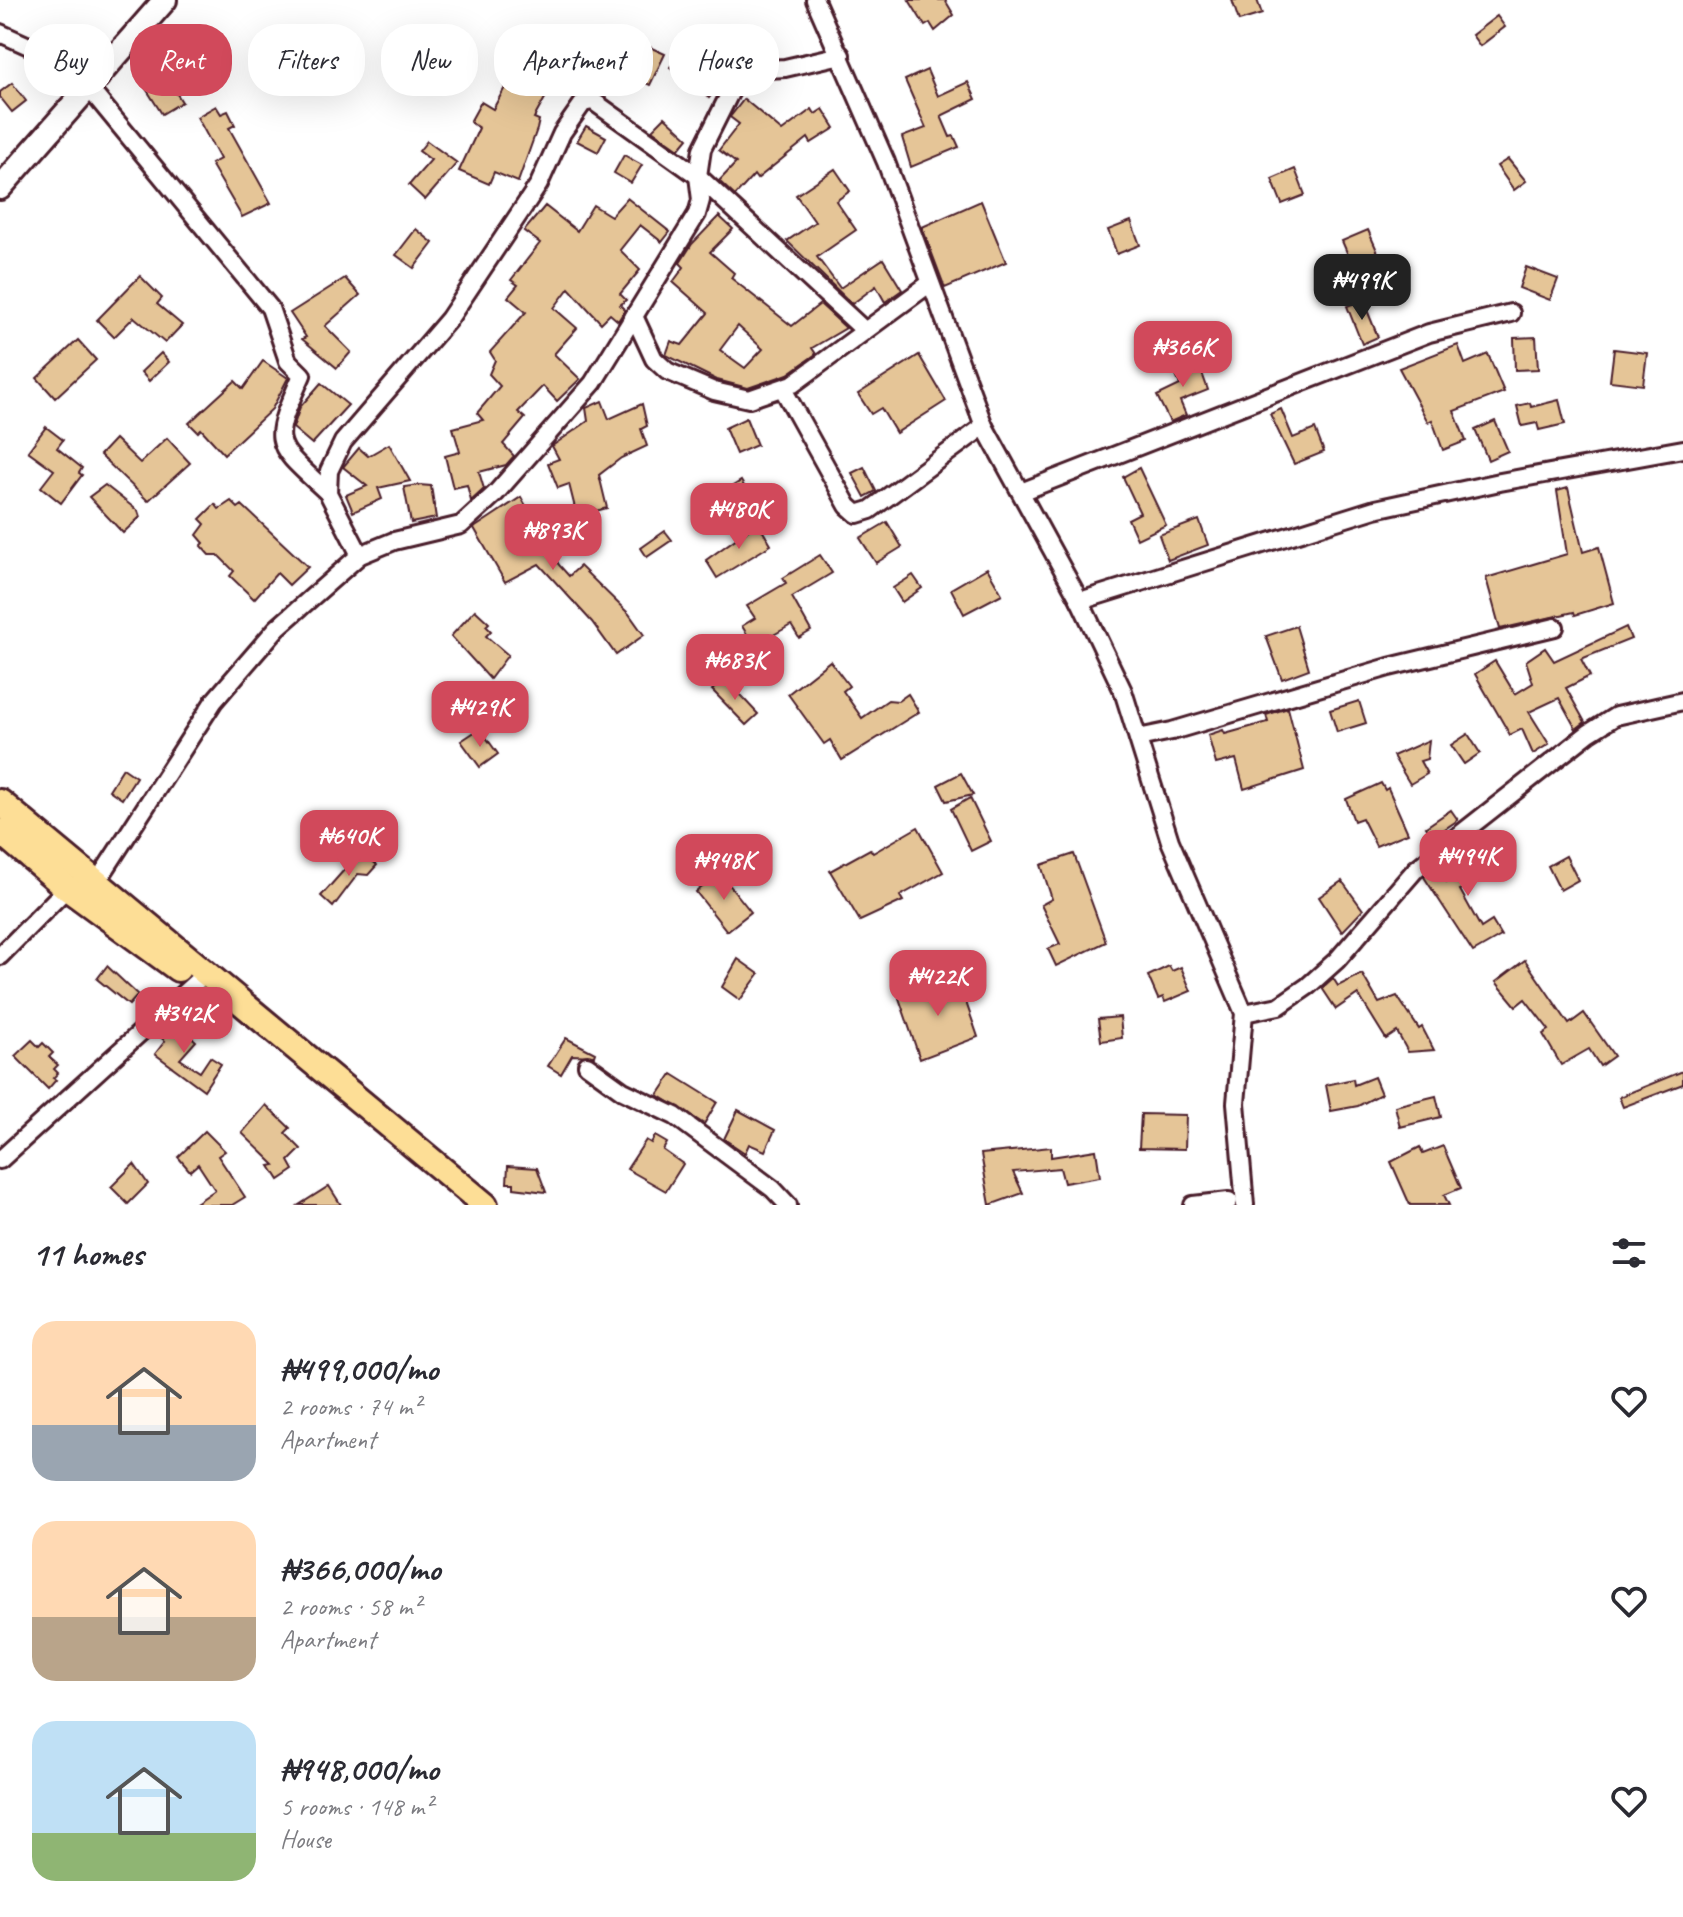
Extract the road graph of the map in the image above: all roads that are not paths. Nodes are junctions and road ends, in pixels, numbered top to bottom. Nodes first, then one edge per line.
1 (165, 0) edge
2 (815, 0) edge
3 (0, 33) edge
4 (24, 44) edge
5 (841, 55) junction
6 (114, 58) edge
7 (81, 96) edge
8 (95, 96) edge
9 (698, 176) junction
10 (0, 188) edge
11 (929, 284) junction
12 (1511, 313) dead end
13 (634, 316) junction
14 (864, 330) junction
15 (783, 389) junction
16 (984, 426) junction
17 (1683, 449) edge
18 (1021, 492) junction
19 (328, 493) junction
20 (360, 555) junction
21 (1080, 601) junction
22 (1555, 627) dead end
23 (1683, 701) edge
24 (1138, 738) junction
25 (0, 802) edge
26 (0, 831) edge
27 (97, 882) junction
28 (67, 888) junction
29 (0, 956) edge
30 (196, 982) junction
31 (1244, 1013) junction
32 (587, 1065) dead end
33 (0, 1160) edge
34 (1234, 1204) edge
35 (462, 1205) edge
36 (485, 1205) edge
37 (788, 1205) edge
38 (1193, 1205) edge

1 - 6 main road
2 - 5 street
3 - 4 street
5 - 9 street
5 - 11 street
7 - 10 main road
8 - 19 street
9 - 13 street
9 - 14 street
9 - 19 street
11 - 14 street
11 - 16 street
12 - 18 street
13 - 15 street
13 - 20 street
14 - 15 street
15 - 16 street
16 - 18 street
17 - 21 street
18 - 21 street
19 - 20 street
20 - 27 street
21 - 24 street
22 - 24 street
23 - 31 street
24 - 31 street
25 - 27 main road
26 - 28 main road
27 - 36 main road
28 - 29 street
28 - 30 main road
30 - 33 street
30 - 35 main road
31 - 34 street
32 - 37 street
34 - 38 street

